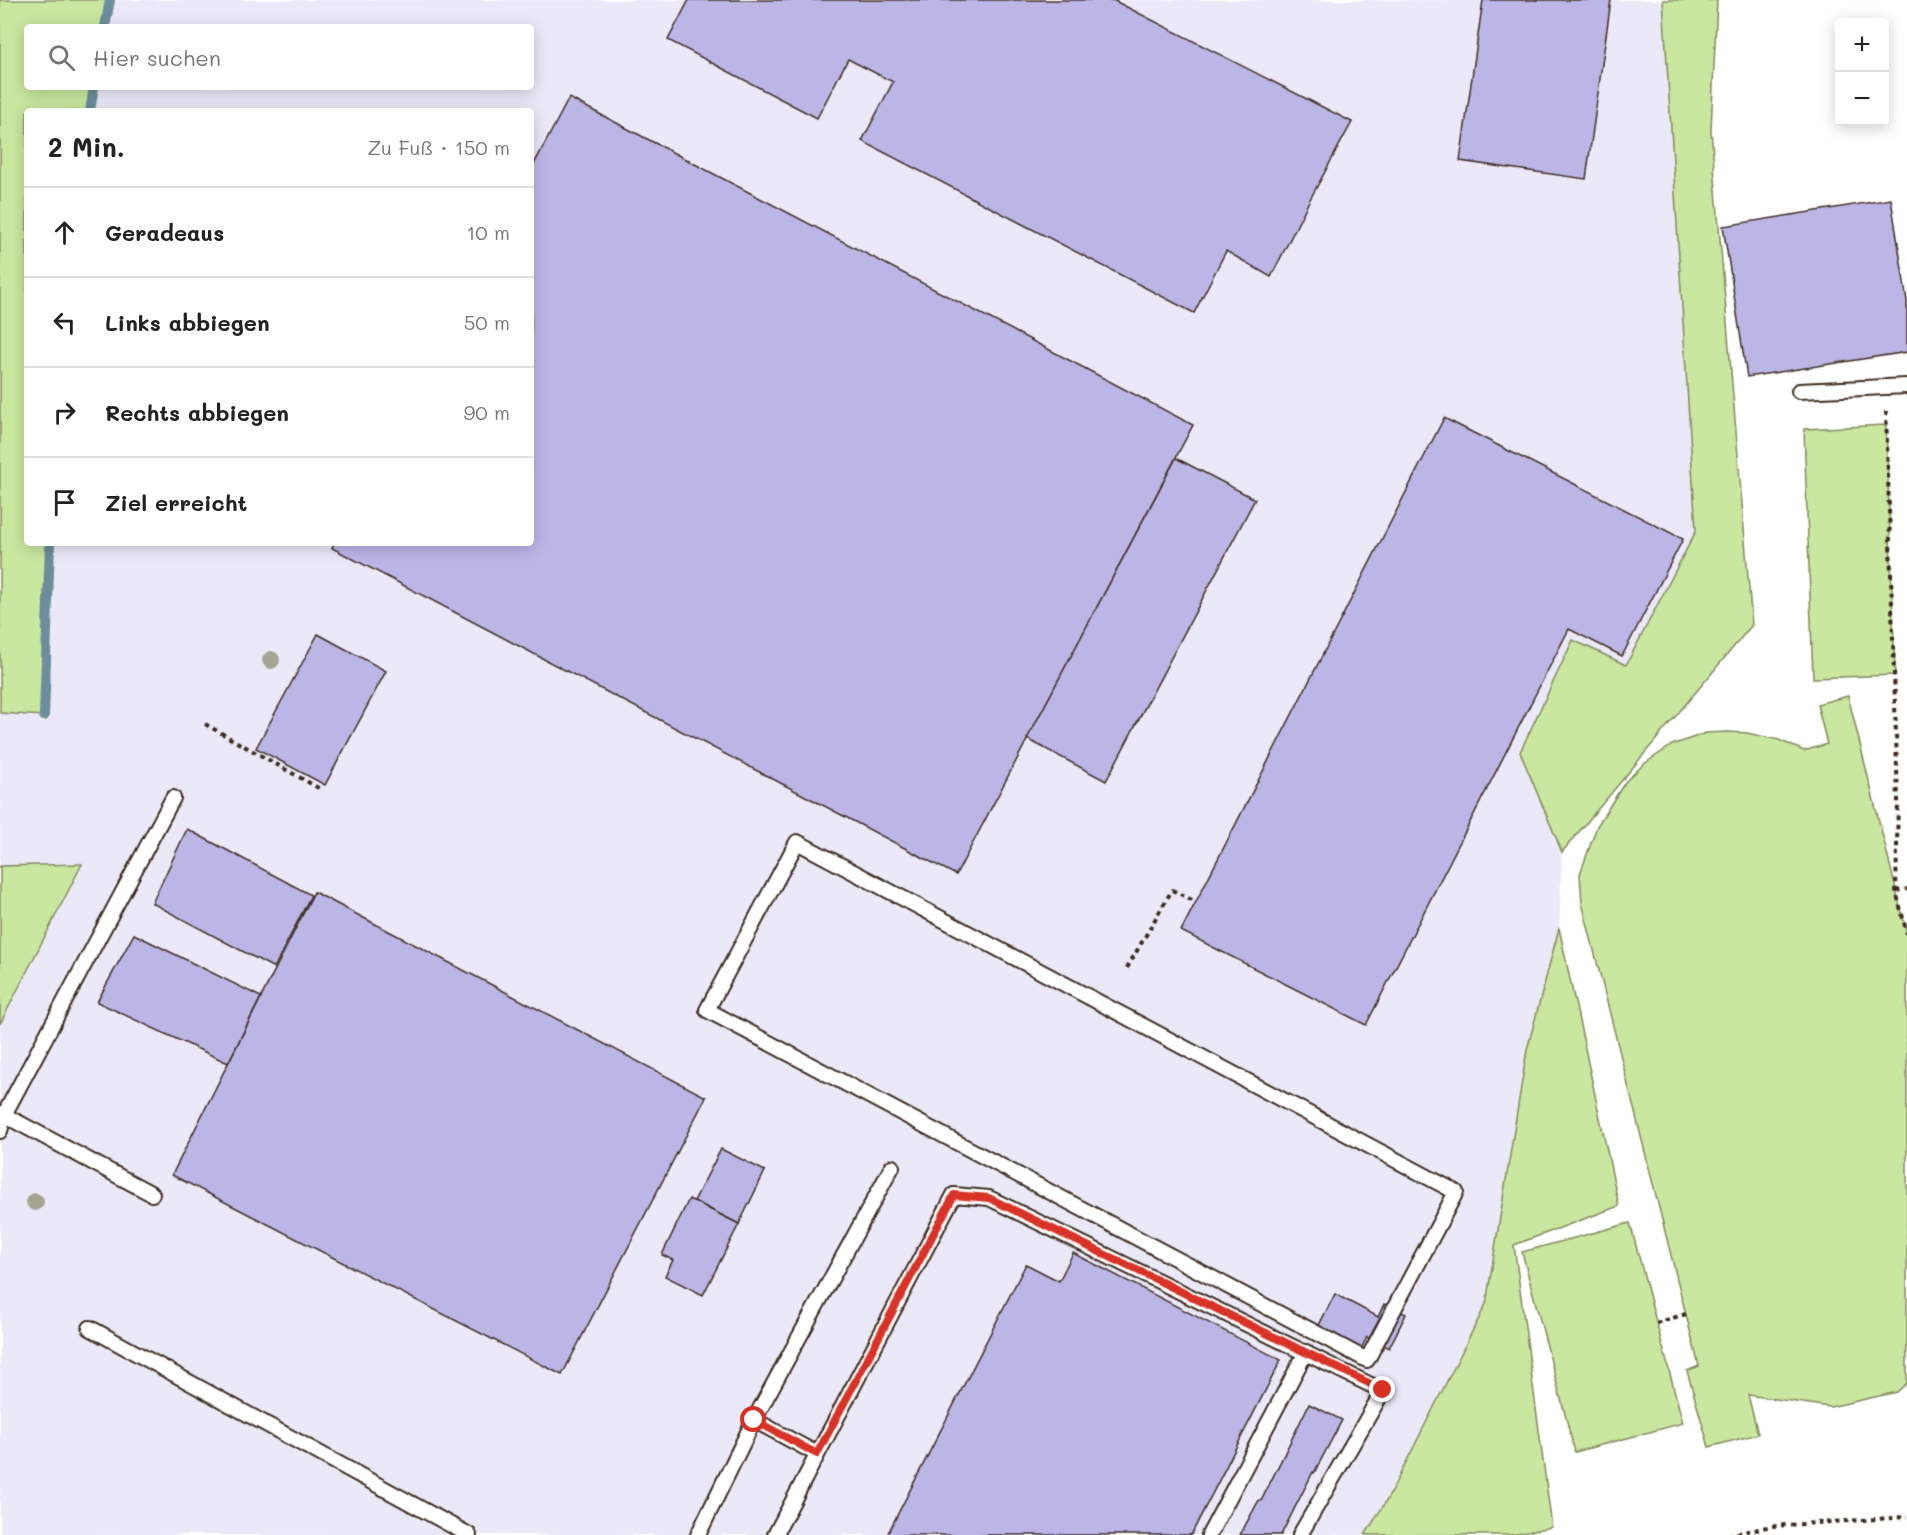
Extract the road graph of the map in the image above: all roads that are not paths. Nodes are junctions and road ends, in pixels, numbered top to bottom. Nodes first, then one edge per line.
1 (1907, 386) edge
2 (1799, 391) dead end
3 (173, 798) dead end
4 (707, 1010) joint
5 (4, 1115) junction
6 (0, 1131) edge
7 (892, 1167) dead end
8 (152, 1194) dead end
9 (90, 1328) dead end
10 (1306, 1352) junction
11 (754, 1420) junction
12 (817, 1454) junction
13 (468, 1535) edge
14 (698, 1535) edge
15 (775, 1535) edge
16 (1209, 1535) edge
17 (1300, 1535) edge

1 - 2 lane
3 - 5 lane
4 - 4 lane
5 - 6 lane
5 - 8 lane
7 - 11 lane
9 - 13 lane
10 - 12 lane
10 - 16 lane
10 - 17 lane
11 - 12 lane
11 - 14 lane
12 - 15 lane

